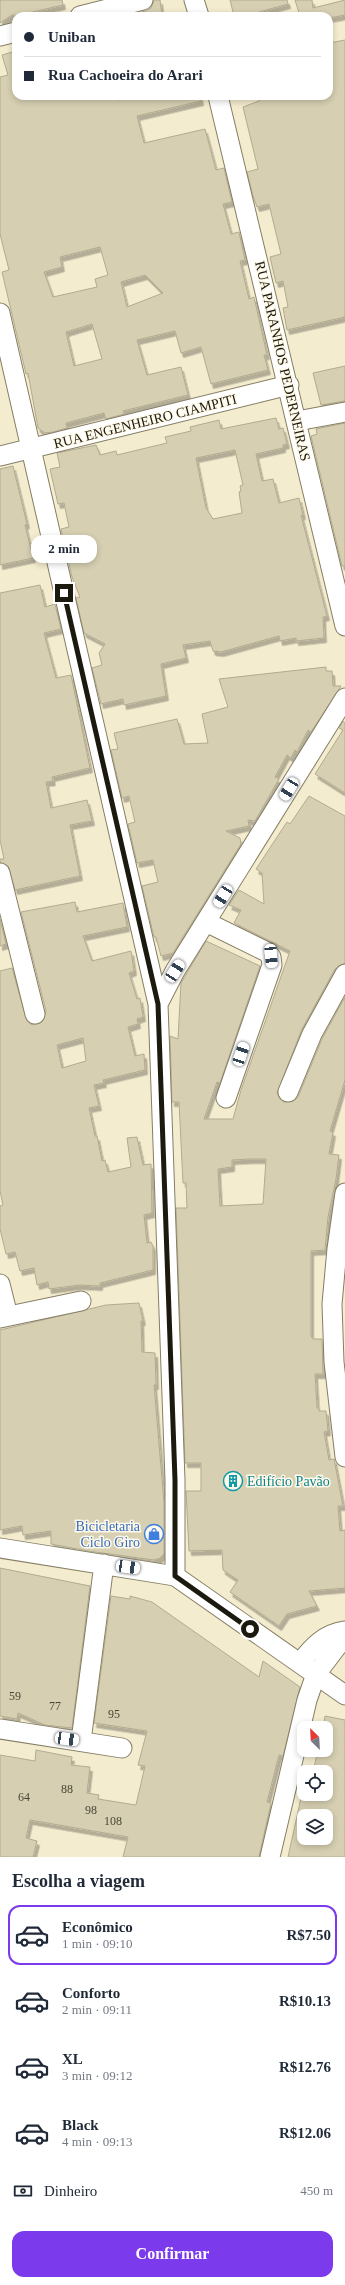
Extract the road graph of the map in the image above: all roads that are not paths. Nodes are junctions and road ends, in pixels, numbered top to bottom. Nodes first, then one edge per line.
1 (143, 0) edge
2 (194, 0) edge
3 (96, 12) edge
4 (198, 12) edge
5 (12, 33) edge
6 (0, 36) edge
7 (219, 100) edge
8 (0, 313) edge
9 (289, 385) junction
10 (345, 412) edge
11 (297, 421) junction
12 (32, 448) junction
13 (0, 456) edge
14 (345, 626) edge
15 (345, 698) edge
16 (0, 873) edge
17 (206, 922) junction
18 (345, 974) edge
19 (158, 1004) junction
20 (35, 1014) dead end
21 (288, 1092) dead end
22 (226, 1098) dead end
23 (345, 1193) edge
24 (341, 1252) edge
25 (0, 1284) edge
26 (81, 1301) dead end
27 (4, 1317) edge
28 (345, 1457) edge
29 (0, 1548) edge
30 (104, 1564) junction
31 (175, 1576) junction
32 (345, 1631) edge
33 (345, 1636) edge
34 (300, 1663) junction
35 (316, 1674) junction
36 (345, 1695) edge
37 (0, 1729) edge
38 (81, 1741) junction
39 (122, 1748) dead end
40 (270, 1857) edge

1 - 3 street
2 - 4 street
5 - 6 street
7 - 9 street, RUA PARANHOS PEDERNEIRAS
8 - 12 street
9 - 11 street, RUA PARANHOS PEDERNEIRAS
9 - 12 street, RUA ENGENHEIRO CIAMPITI
10 - 11 street
11 - 14 street, RUA PARANHOS PEDERNEIRAS
12 - 13 street, RUA ENGENHEIRO CIAMPITI
12 - 19 street
15 - 17 street
16 - 20 street
17 - 19 street
17 - 22 street
18 - 21 street
19 - 31 street
23 - 24 street
24 - 28 street
25 - 27 street
26 - 27 street
29 - 30 street
30 - 31 street
30 - 38 street
31 - 34 street
32 - 34 street
33 - 35 street
34 - 35 street
35 - 36 street
35 - 40 street
37 - 38 street
38 - 39 street

